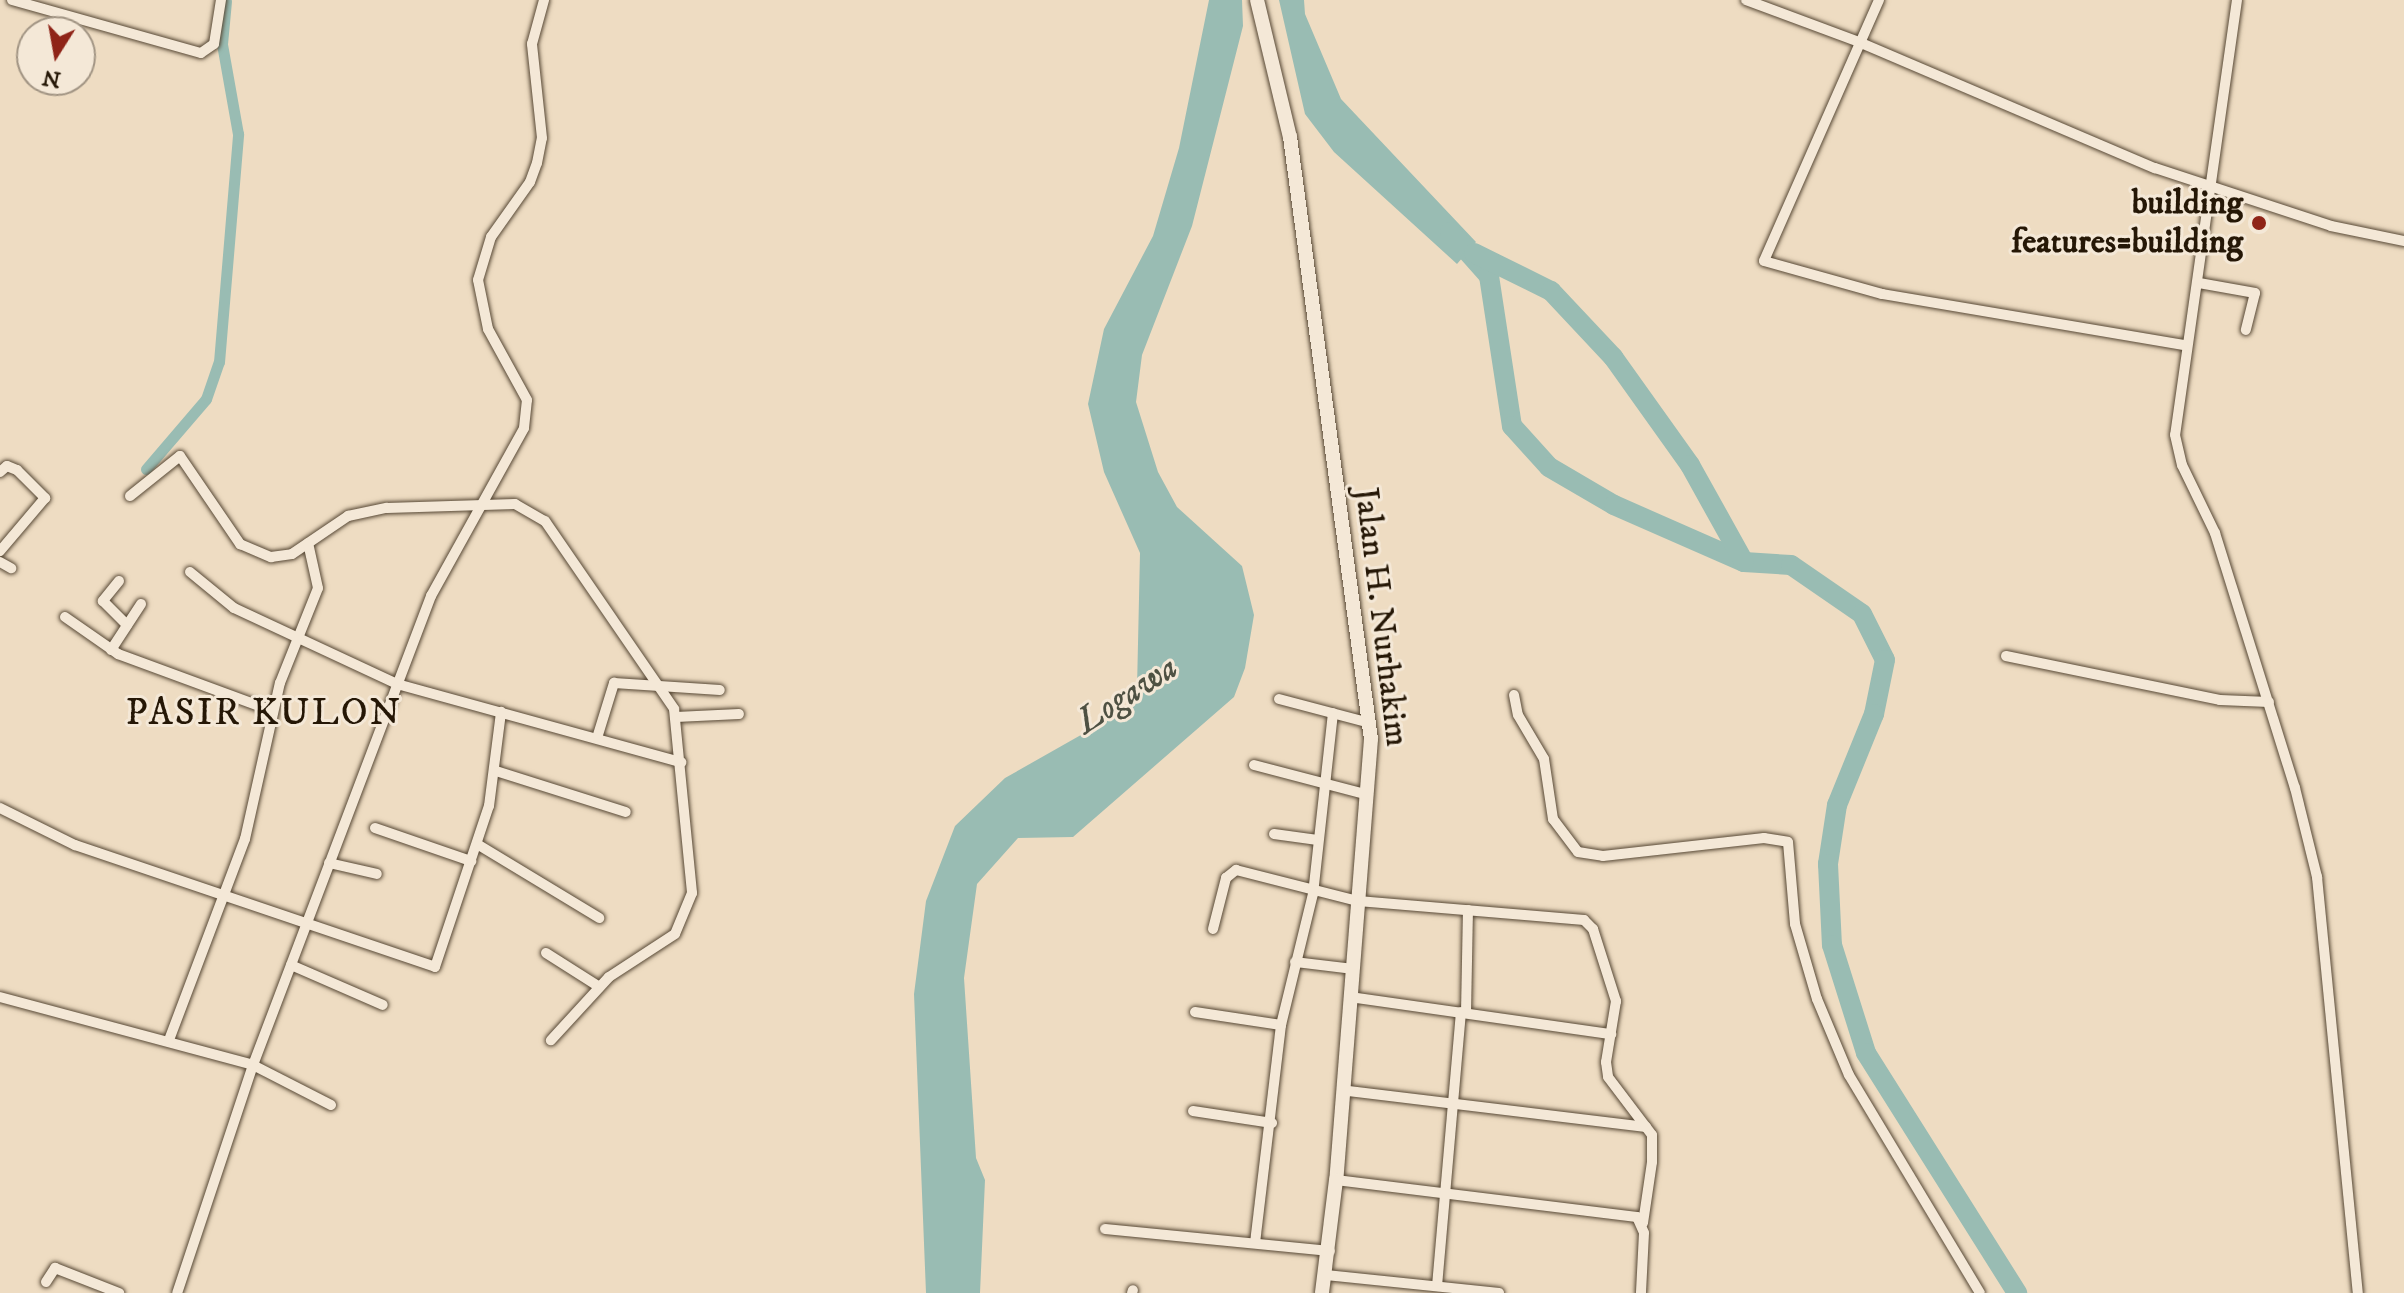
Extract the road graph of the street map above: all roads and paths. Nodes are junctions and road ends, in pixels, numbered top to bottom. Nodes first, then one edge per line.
1 (12, 0) edge
2 (221, 0) edge
3 (544, 0) edge
4 (1257, 0) edge
5 (1746, 0) edge
6 (1879, 0) edge
7 (2237, 0) edge
8 (1859, 42) junction
9 (2214, 190) junction
10 (2404, 241) edge
11 (2199, 283) junction
12 (2246, 330) dead end
13 (2185, 345) junction
14 (0, 472) edge
15 (130, 496) dead end
16 (479, 508) junction
17 (311, 548) junction
18 (0, 551) edge
19 (0, 562) edge
20 (11, 568) dead end
21 (190, 572) dead end
22 (119, 581) dead end
23 (141, 604) dead end
24 (65, 617) dead end
25 (127, 625) junction
26 (296, 641) junction
27 (111, 650) junction
28 (2006, 656) dead end
29 (397, 684) junction
30 (654, 684) junction
31 (720, 690) dead end
32 (1514, 695) dead end
33 (1279, 699) dead end
34 (2269, 702) junction
35 (273, 711) junction
36 (501, 712) junction
37 (1333, 713) junction
38 (739, 714) dead end
39 (676, 717) junction
40 (1370, 723) junction
41 (597, 738) junction
42 (677, 761) junction
43 (1254, 765) dead end
44 (496, 771) junction
45 (1323, 785) junction
46 (1368, 795) junction
47 (0, 808) edge
48 (626, 812) dead end
49 (375, 828) dead end
50 (1274, 834) dead end
51 (1318, 840) junction
52 (477, 844) junction
53 (471, 861) junction
54 (329, 863) junction
55 (377, 874) dead end
56 (1313, 894) junction
57 (226, 897) junction
58 (1358, 901) junction
59 (1468, 910) junction
60 (599, 918) dead end
61 (307, 921) junction
62 (1213, 929) dead end
63 (546, 953) dead end
64 (1295, 962) junction
65 (291, 965) junction
66 (1353, 969) junction
67 (593, 983) junction
68 (0, 997) edge
69 (1350, 997) junction
70 (383, 1005) dead end
71 (1195, 1012) dead end
72 (1464, 1012) junction
73 (1281, 1025) junction
74 (1611, 1034) junction
75 (169, 1040) junction
76 (551, 1040) dead end
77 (253, 1065) junction
78 (1342, 1090) junction
79 (1453, 1104) junction
80 (331, 1105) dead end
81 (1193, 1111) dead end
82 (1272, 1123) junction
83 (1646, 1127) junction
84 (1336, 1180) junction
85 (1445, 1193) junction
86 (1643, 1223) junction
87 (1105, 1229) dead end
88 (1255, 1243) junction
89 (1330, 1251) junction
90 (1326, 1275) junction
91 (46, 1282) dead end
92 (1439, 1288) edge
93 (119, 1293) edge
94 (177, 1293) edge
95 (1322, 1293) edge
96 (1499, 1293) edge
97 (1641, 1293) edge
98 (1980, 1293) edge
99 (2358, 1293) edge

1 - 2 street
3 - 16 street
4 - 40 main road, Jalan H. Nurhakim
5 - 8 street
6 - 8 street
7 - 9 street
8 - 9 street
8 - 13 street
9 - 10 street
9 - 11 street
11 - 12 street
11 - 13 street
13 - 34 street
14 - 18 street
15 - 17 street
16 - 17 street
16 - 29 street
16 - 30 street
17 - 26 street
19 - 20 street
21 - 26 street
22 - 25 street
23 - 25 street
24 - 27 street
25 - 27 street
26 - 29 street
26 - 35 street
27 - 35 street
28 - 34 street
29 - 36 street
29 - 54 street
30 - 31 street
30 - 39 street
30 - 41 street
32 - 98 street
33 - 37 street
34 - 99 street
35 - 57 street
36 - 41 street
36 - 44 street
37 - 40 street
37 - 45 street
38 - 39 street
39 - 42 street
40 - 46 main road, Jalan H. Nurhakim
41 - 42 street
42 - 67 street
43 - 45 street
44 - 48 street
44 - 52 street
45 - 46 street
45 - 51 street
46 - 58 main road, Jalan H. Nurhakim
47 - 57 street
49 - 53 street
50 - 51 street
51 - 56 street
52 - 53 street
52 - 60 street
53 - 61 street
54 - 55 street
54 - 61 street
56 - 58 street
56 - 62 street
56 - 64 street
57 - 61 street
57 - 75 street
58 - 59 street
58 - 66 main road, Jalan H. Nurhakim
59 - 72 street
59 - 74 street
61 - 65 street
63 - 67 street
64 - 66 street
64 - 73 street
65 - 70 street
65 - 77 street
66 - 69 main road, Jalan H. Nurhakim
67 - 76 street
68 - 75 street
69 - 72 street
69 - 78 main road, Jalan H. Nurhakim
71 - 73 street
72 - 74 street
72 - 79 street
73 - 82 street
74 - 83 street
75 - 77 street
77 - 80 street
77 - 94 street
78 - 79 street
78 - 84 main road, Jalan H. Nurhakim
79 - 83 street
79 - 85 street
81 - 82 street
82 - 88 street
83 - 86 street
84 - 85 street
84 - 89 main road, Jalan H. Nurhakim
85 - 86 street
85 - 92 street
86 - 97 street
87 - 88 street
88 - 89 street
89 - 90 main road, Jalan H. Nurhakim
90 - 92 street
90 - 95 main road, Jalan H. Nurhakim
91 - 93 street
92 - 96 street

